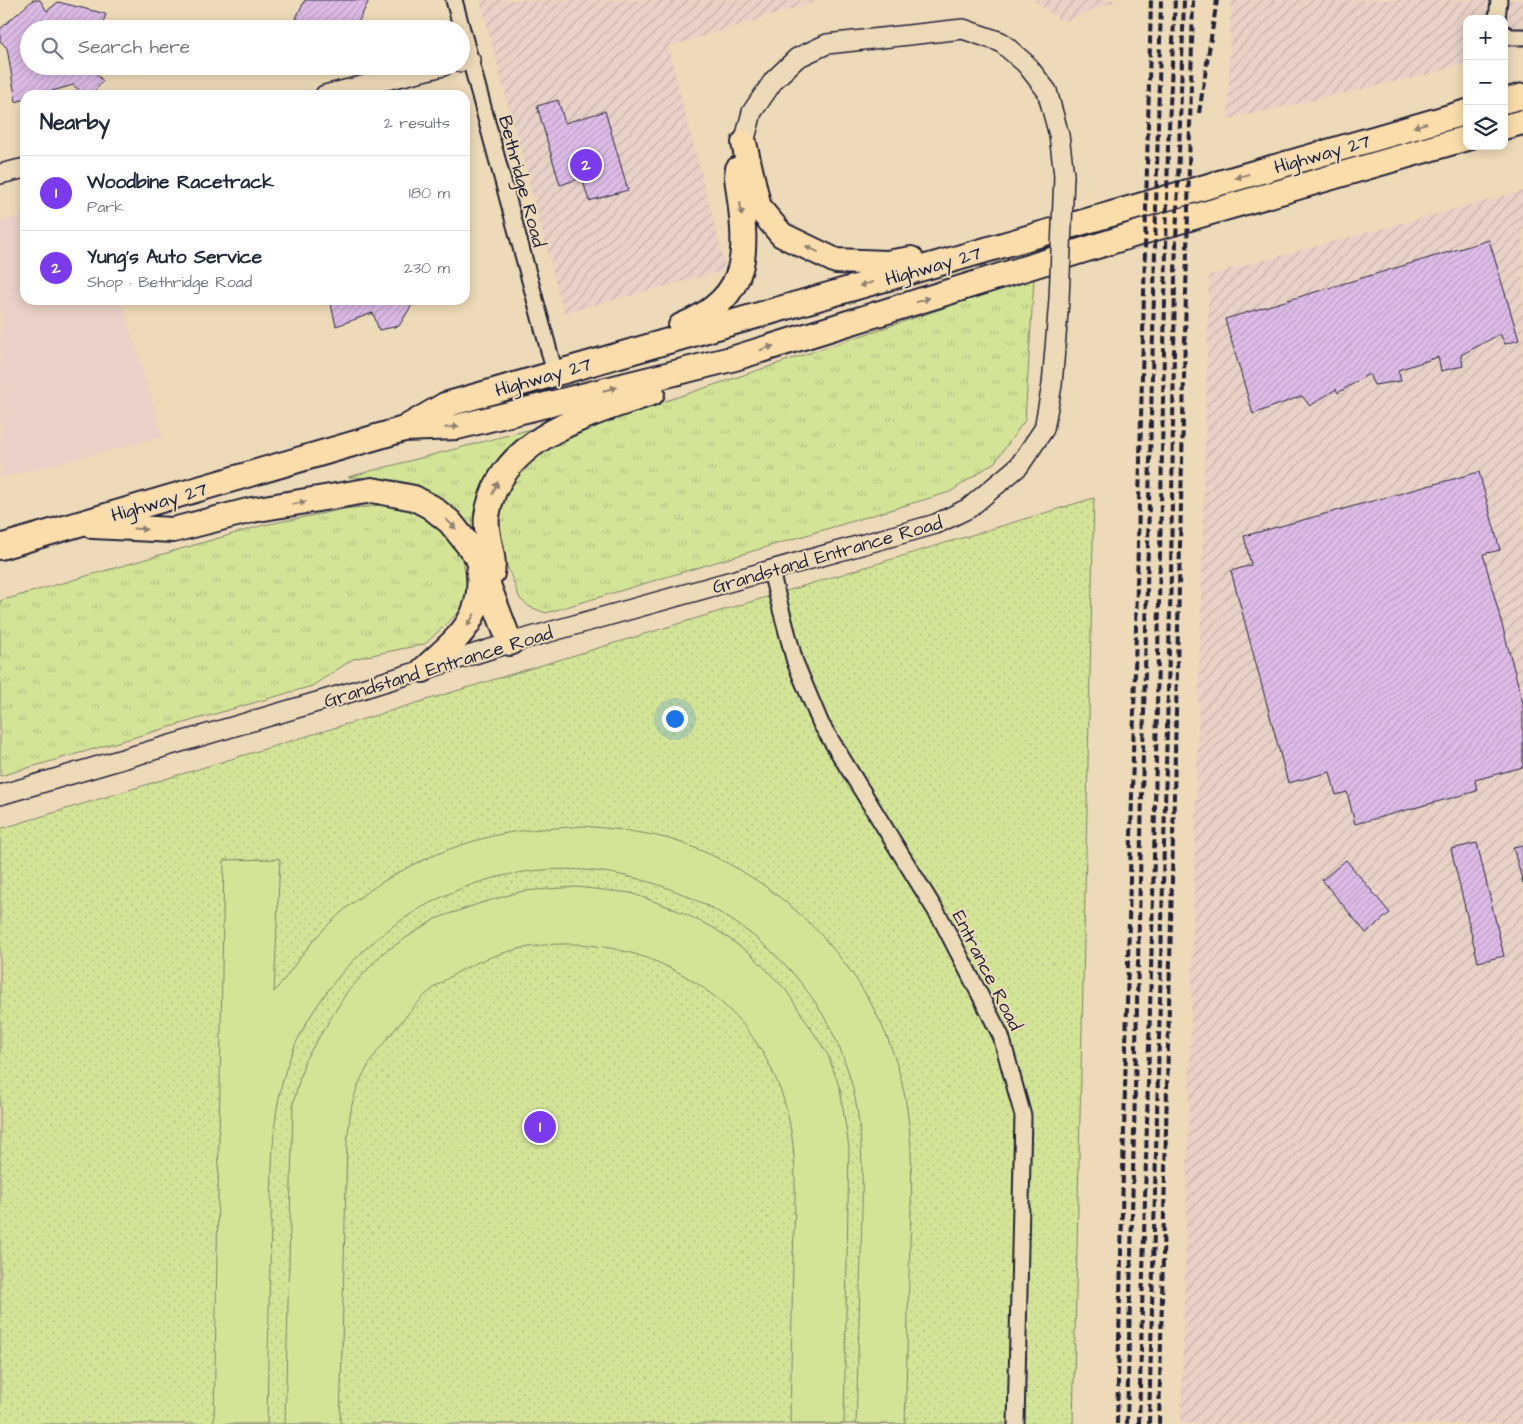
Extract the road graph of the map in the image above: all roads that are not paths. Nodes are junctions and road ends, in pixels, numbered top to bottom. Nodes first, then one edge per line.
1 (454, 0) edge
2 (1499, 0) edge
3 (1497, 15) edge
4 (458, 20) edge
5 (1508, 36) edge
6 (1523, 37) edge
7 (406, 75) edge
8 (469, 75) edge
9 (345, 90) edge
10 (1523, 96) edge
11 (1508, 100) edge
12 (1463, 113) edge
13 (1523, 122) edge
14 (1508, 126) edge
15 (1463, 139) edge
16 (744, 143) junction
17 (20, 169) edge
18 (0, 174) edge
19 (1014, 242) junction
20 (734, 358) junction
21 (597, 360) junction
22 (555, 373) junction
23 (404, 429) junction
24 (74, 525) junction
25 (0, 547) edge
26 (477, 556) junction
27 (771, 572) junction
28 (489, 587) junction
29 (510, 643) junction
30 (423, 670) junction
31 (0, 794) edge
32 (1016, 1424) edge

1 - 4 street, Bethridge Road
2 - 3 street
5 - 6 street
7 - 9 street
8 - 22 street, Bethridge Road
10 - 11 main road
12 -> 19 main road, Highway 27
13 - 14 main road
20 -> 15 main road, Highway 27
19 -> 16 main road
16 -> 21 main road
16 - 27 street, Grandstand Entrance Road, bridge
17 - 18 street
19 -> 21 main road, Highway 27
23 -> 20 main road, Highway 27
28 -> 20 main road
21 - 22 main road, Highway 27
22 - 23 main road, Highway 27
23 - 24 main road, Highway 27
24 - 25 main road, Highway 27
24 -> 26 main road
26 - 28 main road
26 -> 30 main road
27 - 29 street, Grandstand Entrance Road
27 - 32 street, Entrance Road
28 - 29 main road
29 - 30 street, Grandstand Entrance Road
30 - 31 street, Grandstand Entrance Road

